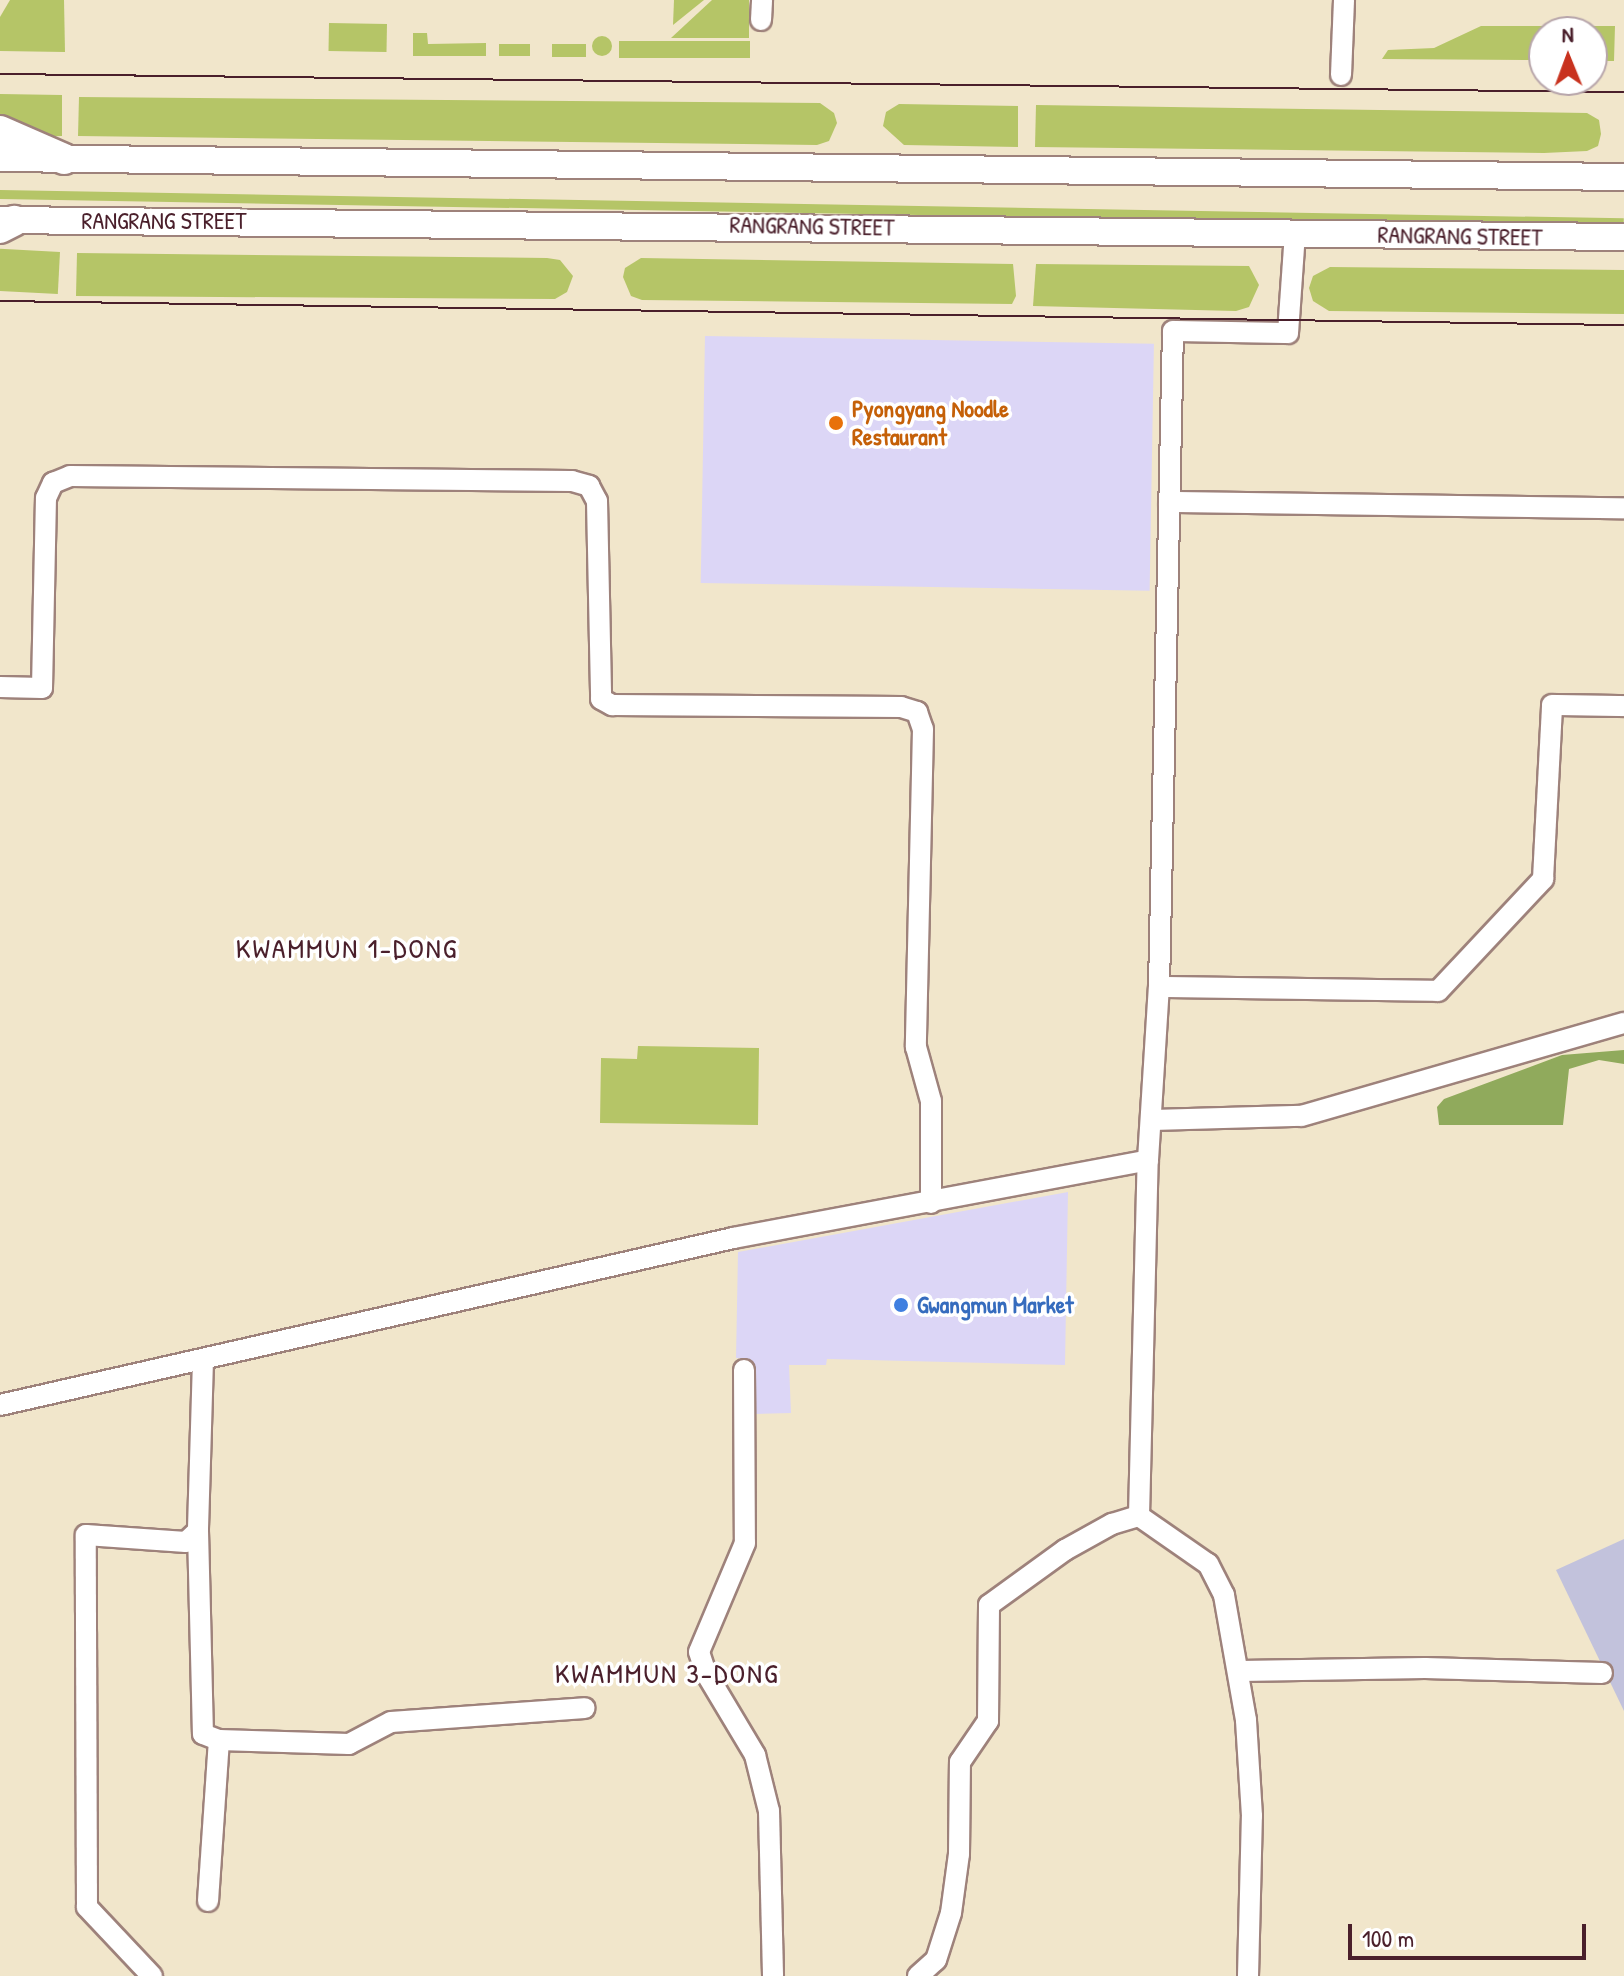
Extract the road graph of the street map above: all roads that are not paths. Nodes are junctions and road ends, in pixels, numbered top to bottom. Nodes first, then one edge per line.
1 (1344, 0) edge
2 (1341, 75) dead end
3 (0, 131) edge
4 (0, 158) edge
5 (64, 159) junction
6 (1624, 165) edge
7 (1624, 177) edge
8 (5, 223) edge
9 (1295, 234) junction
10 (1624, 237) edge
11 (1169, 502) junction
12 (1624, 508) edge
13 (0, 687) edge
14 (1624, 706) edge
15 (1159, 987) junction
16 (1624, 1023) edge
17 (1154, 1120) junction
18 (1148, 1160) junction
19 (931, 1203) junction
20 (203, 1360) junction
21 (744, 1370) dead end
22 (0, 1405) edge
23 (1139, 1516) junction
24 (198, 1531) junction
25 (1240, 1671) junction
26 (1602, 1673) dead end
27 (584, 1708) dead end
28 (219, 1740) junction
29 (208, 1901) dead end
30 (152, 1976) edge
31 (773, 1976) edge
32 (918, 1976) edge
33 (1248, 1976) edge

1 - 2 street
3 - 5 highway
4 - 5 main road
5 - 7 main road
6 - 7 street
8 - 9 main road, RANGRANG STREET
9 - 10 main road, RANGRANG STREET
9 - 11 street
11 - 12 street
11 - 15 street
13 - 19 street
14 - 15 street
15 - 17 street
16 - 17 street
17 - 18 street
18 - 19 street
18 - 23 street
19 - 20 street
20 - 22 street
20 - 24 street
21 - 31 street
23 - 25 street
23 - 32 street
24 - 28 street
24 - 30 street
25 - 26 street
25 - 33 street
27 - 28 street
28 - 29 street

